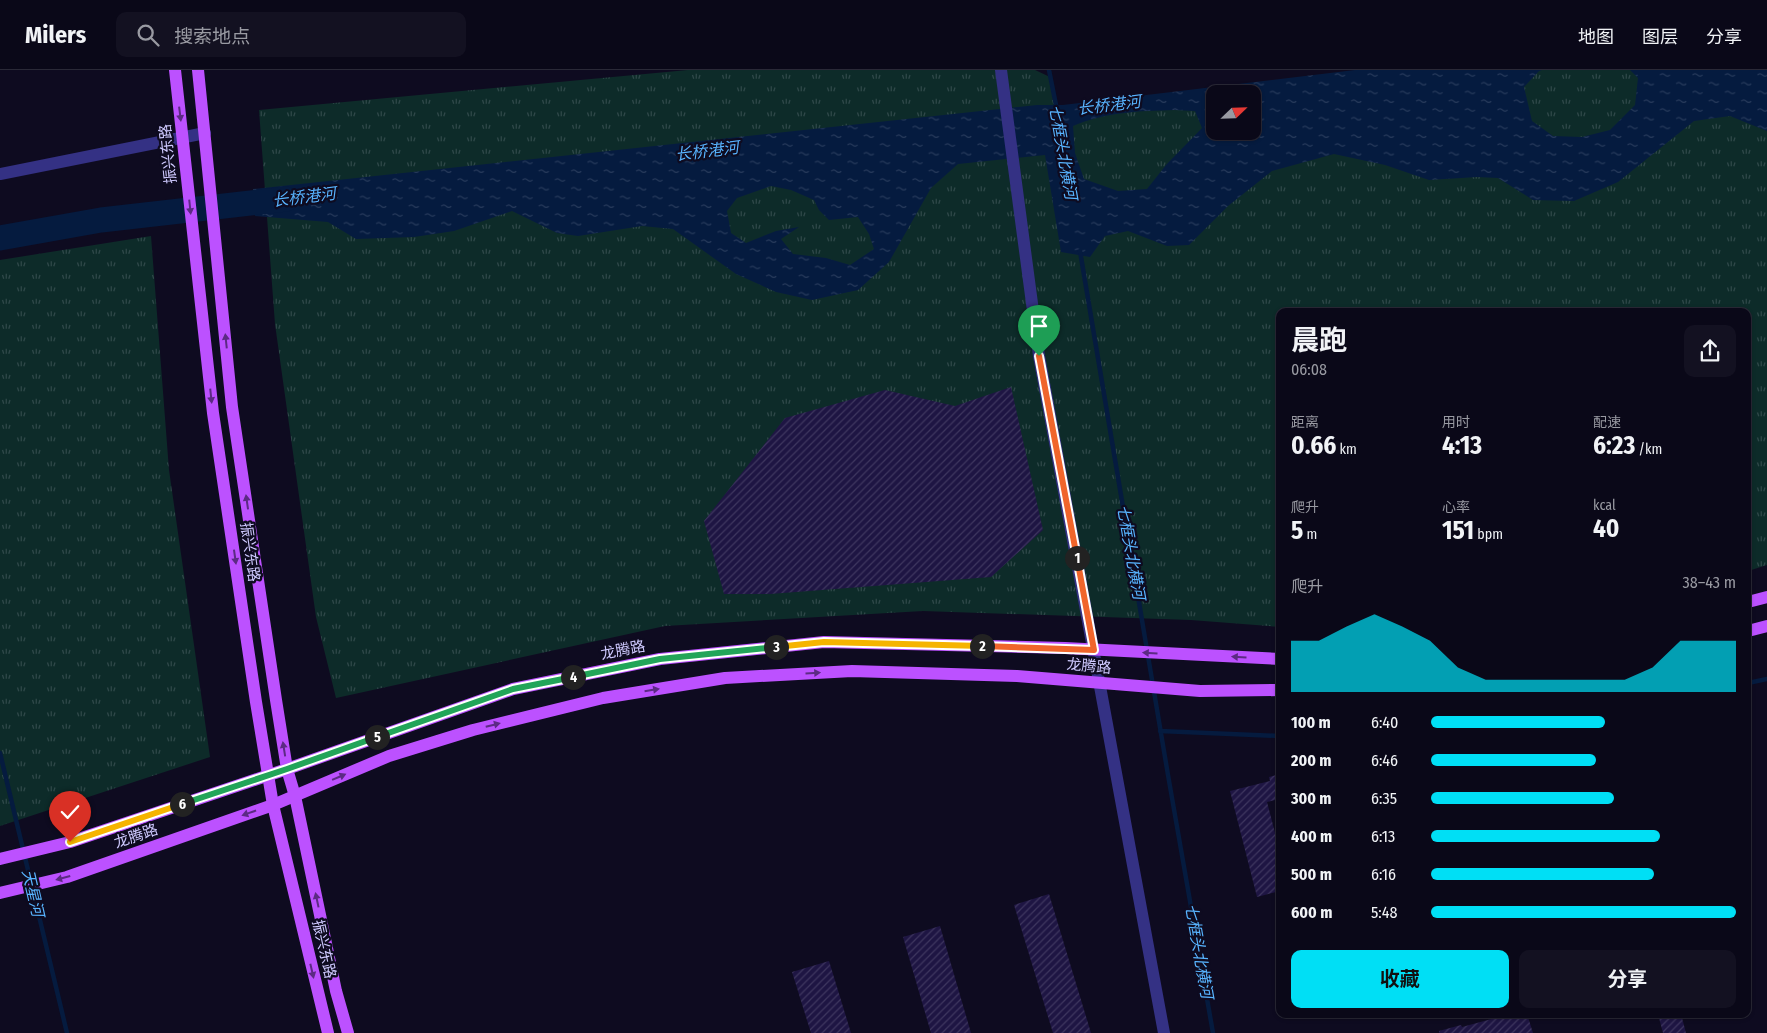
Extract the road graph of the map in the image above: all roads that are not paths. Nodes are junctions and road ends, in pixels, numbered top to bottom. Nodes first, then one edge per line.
1 (175, 70) edge
2 (198, 70) edge
3 (1001, 70) edge
4 (205, 133) junction
5 (183, 137) junction
6 (0, 174) edge
7 (1767, 597) edge
8 (1751, 601) edge
9 (1767, 626) edge
10 (1751, 630) edge
11 (1095, 650) junction
12 (1276, 659) edge
13 (1101, 683) junction
14 (1276, 690) edge
15 (287, 769) junction
16 (268, 775) junction
17 (295, 796) junction
18 (272, 805) junction
19 (0, 859) edge
20 (0, 893) edge
21 (328, 1033) edge
22 (348, 1033) edge
23 (1164, 1033) edge

1 -> 5 main road, 振兴东路
2 - 4 main road, 振兴东路
3 - 11 street
4 - 5 street
15 -> 4 main road, 振兴东路
5 - 6 street
5 -> 16 main road, 振兴东路
7 - 8 main road
9 - 10 main road
12 -> 11 main road, 龙腾路
11 - 13 street
11 - 15 main road, 龙腾路
13 - 14 main road, 龙腾路
17 -> 13 main road, 龙腾路
13 - 23 street
15 - 16 main road, 龙腾路
15 - 17 main road, 振兴东路
16 - 18 main road, 振兴东路
16 - 19 main road, 龙腾路
17 - 18 main road, 龙腾路
22 -> 17 main road, 振兴东路
18 -> 20 main road, 龙腾路
18 -> 21 main road, 振兴东路

